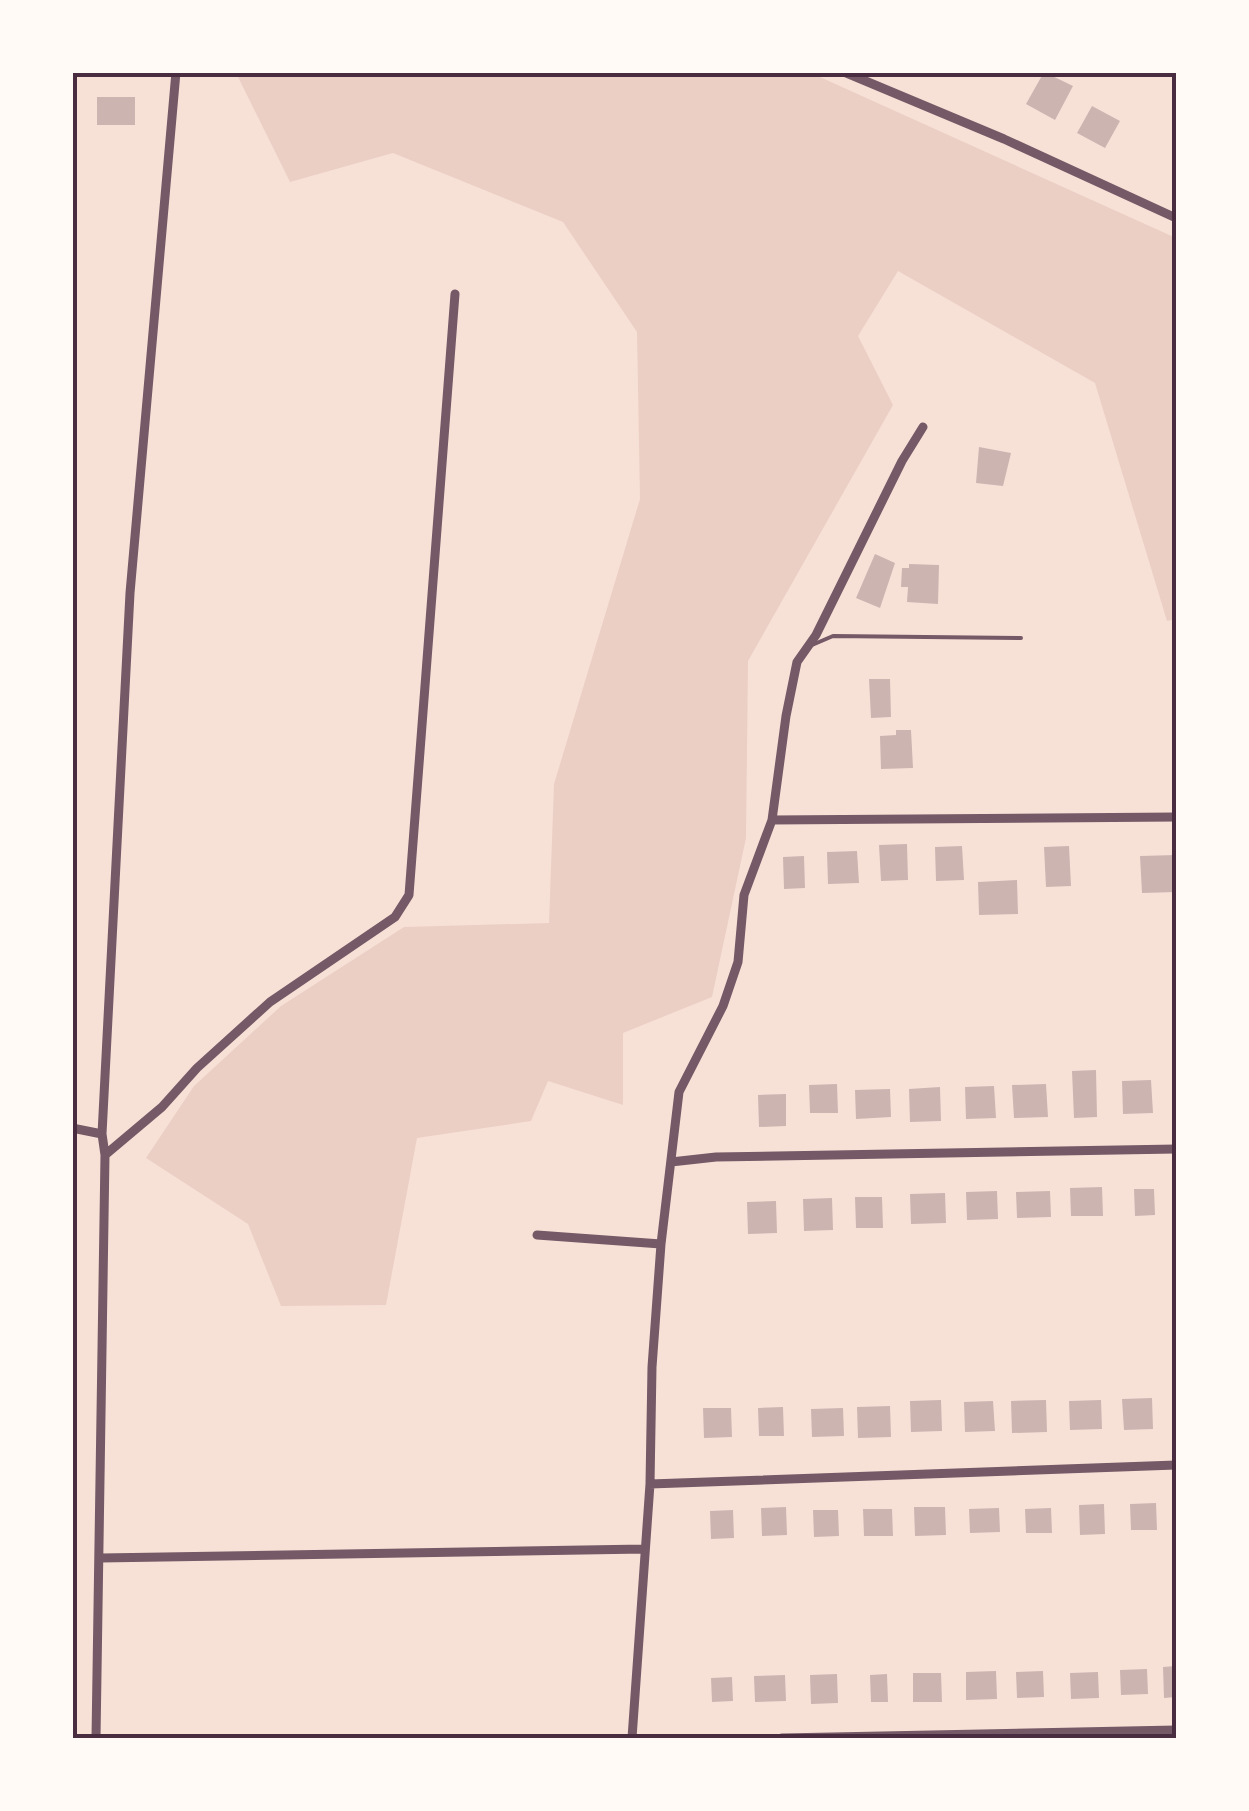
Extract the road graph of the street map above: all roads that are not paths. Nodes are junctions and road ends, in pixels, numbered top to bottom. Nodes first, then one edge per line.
1 (176, 72) edge
2 (844, 72) edge
3 (1176, 218) edge
4 (456, 294) dead end
5 (923, 428) dead end
6 (1021, 638) dead end
7 (809, 646) junction
8 (1176, 816) edge
9 (772, 820) junction
10 (72, 1128) edge
11 (102, 1134) junction
12 (1176, 1149) edge
13 (105, 1155) junction
14 (670, 1162) junction
15 (537, 1236) dead end
16 (660, 1244) junction
17 (1176, 1466) edge
18 (650, 1484) junction
19 (644, 1550) junction
20 (101, 1558) junction
21 (1176, 1730) edge
22 (96, 1738) edge
23 (632, 1738) edge
24 (782, 1738) edge

1 - 11 street
2 - 3 street
4 - 13 street
5 - 7 street
6 - 7 lane
7 - 9 street
8 - 9 street
9 - 14 street
10 - 11 street
11 - 13 street
12 - 14 street
13 - 20 street
14 - 16 street
15 - 16 street
16 - 18 street
17 - 18 street
18 - 19 street
19 - 20 street
19 - 23 street
20 - 22 street
21 - 24 street

